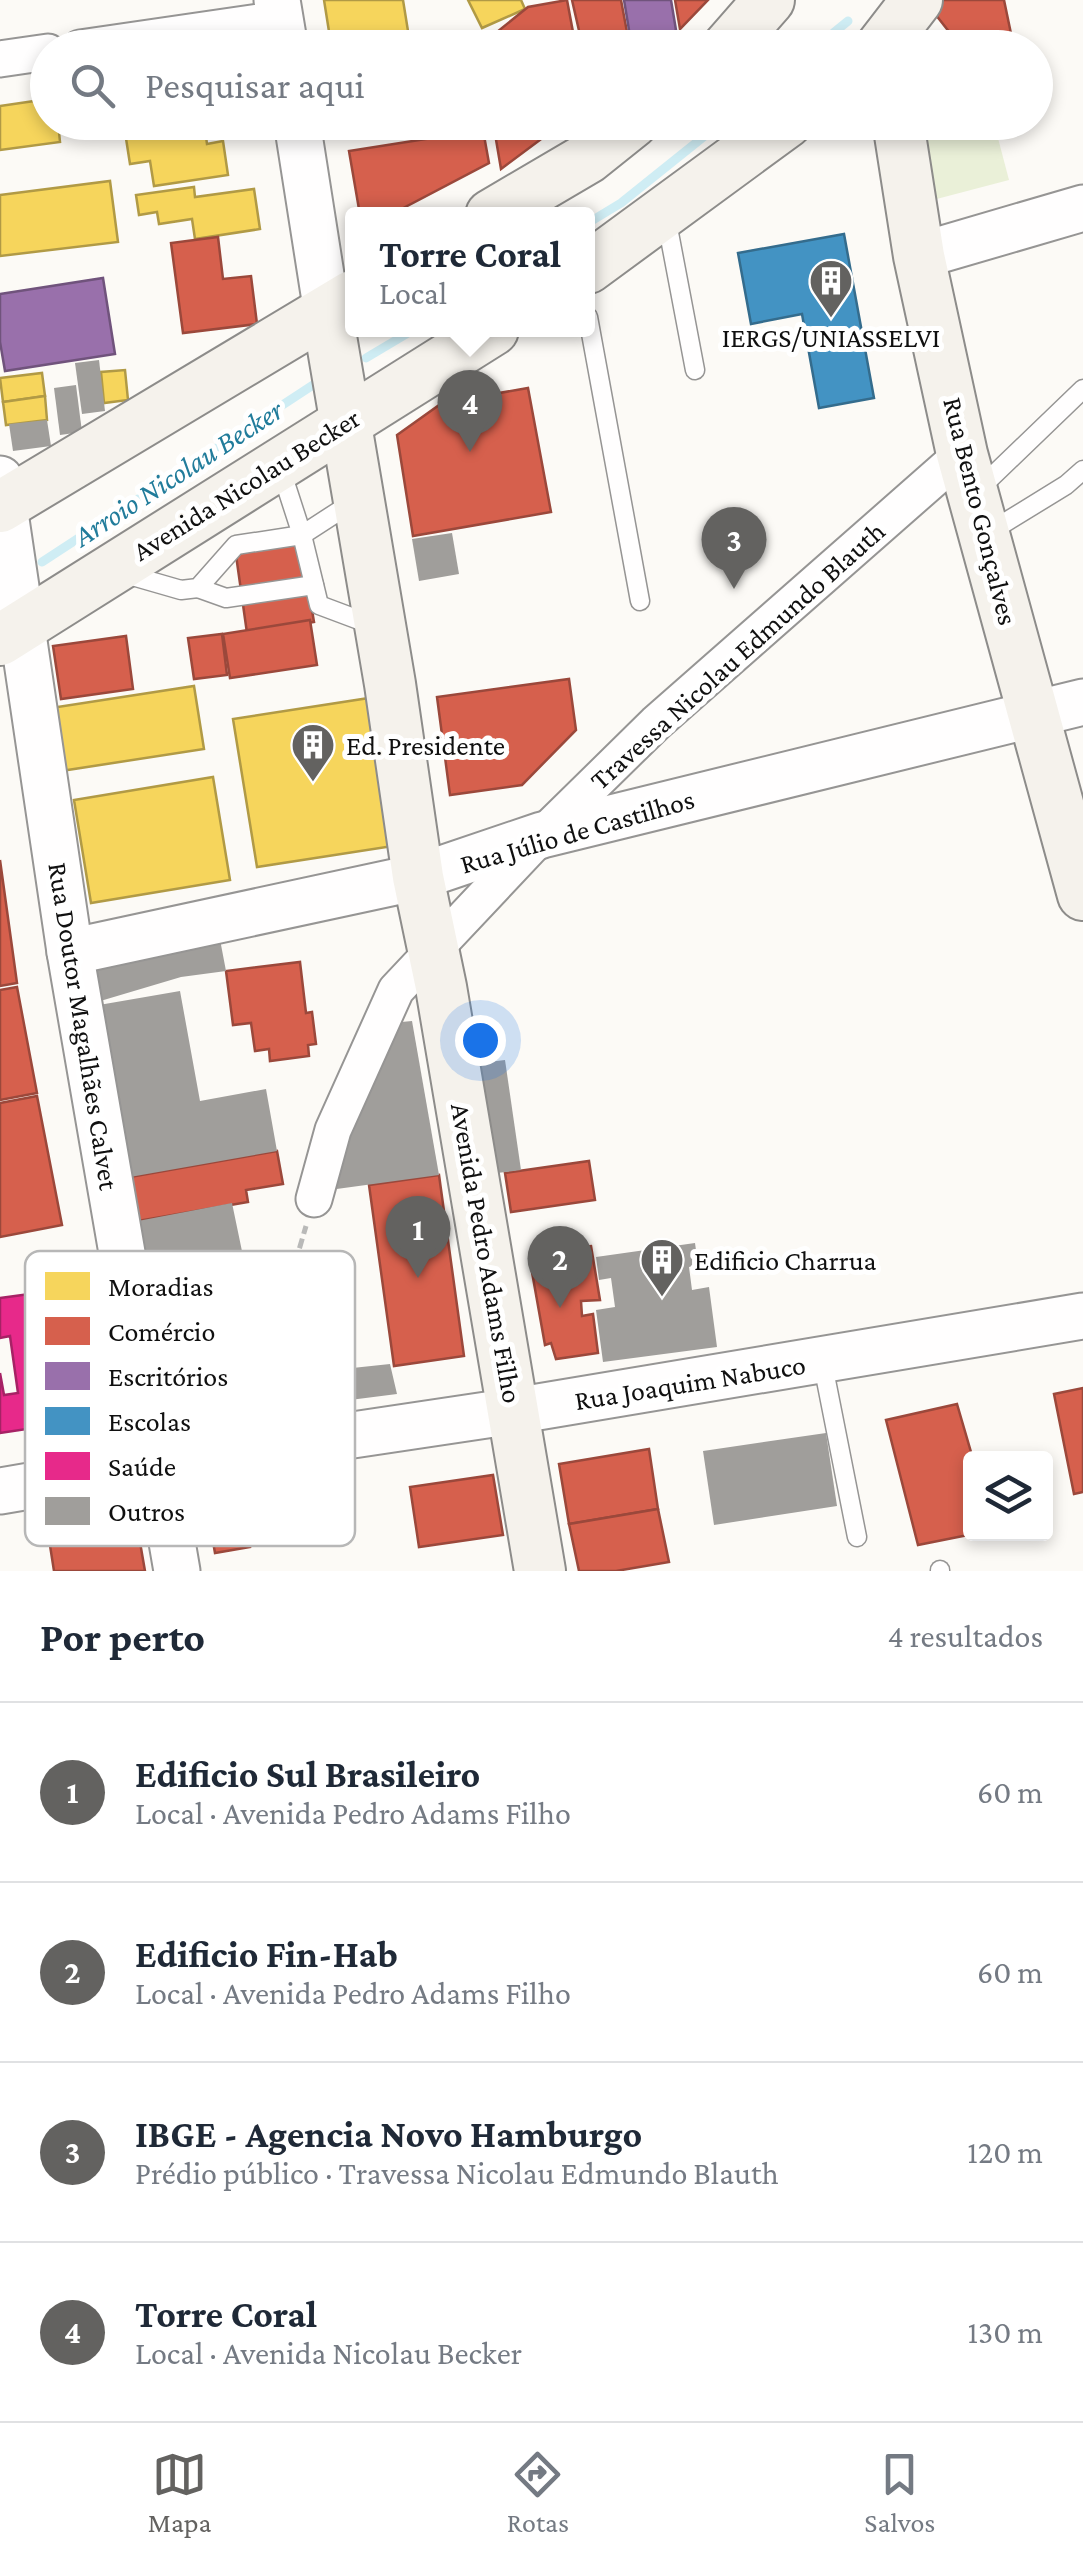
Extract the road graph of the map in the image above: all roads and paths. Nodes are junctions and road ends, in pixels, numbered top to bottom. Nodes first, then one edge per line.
1 (769, 0) edge
2 (917, 0) edge
3 (281, 22) edge
4 (219, 30) edge
5 (743, 30) edge
6 (887, 30) edge
7 (30, 55) edge
8 (0, 59) edge
9 (301, 140) edge
10 (610, 140) edge
11 (763, 140) edge
12 (901, 140) edge
13 (504, 207) edge
14 (1083, 208) edge
15 (665, 212) junction
16 (919, 256) junction
17 (595, 263) edge
18 (340, 304) edge
19 (482, 337) edge
20 (592, 337) edge
21 (695, 370) dead end
22 (1083, 389) edge
23 (346, 420) junction
24 (280, 466) junction
25 (1083, 470) edge
26 (973, 494) junction
27 (1, 497) edge
28 (358, 499) junction
29 (302, 535) junction
30 (110, 570) junction
31 (314, 585) junction
32 (190, 589) junction
33 (640, 601) dead end
34 (380, 627) junction
35 (10, 634) edge
36 (1083, 702) edge
37 (1035, 713) junction
38 (542, 835) junction
39 (418, 877) junction
40 (1083, 895) edge
41 (434, 948) junction
42 (70, 952) junction
43 (314, 1199) joint
44 (121, 1251) edge
45 (299, 1251) edge
46 (1083, 1316) edge
47 (822, 1360) junction
48 (514, 1411) junction
49 (355, 1435) edge
50 (25, 1487) edge
51 (0, 1491) edge
52 (857, 1537) dead end
53 (173, 1546) edge
54 (177, 1571) edge
55 (540, 1571) edge

1 - 5 main road
2 - 6 main road
3 - 4 street
7 - 8 street
9 - 18 street
10 - 13 main road
11 - 15 main road
12 - 16 main road, Rua Bento Gonçalves
14 - 16 street
15 - 17 main road
15 - 21 lane
16 - 26 main road, Rua Bento Gonçalves
18 - 23 main road
18 - 27 main road
19 - 23 main road, Avenida Nicolau Becker
20 - 33 lane
22 - 26 lane
23 - 24 main road, Avenida Nicolau Becker
23 - 28 main road, Avenida Pedro Adams Filho
24 - 29 lane
24 - 30 main road, Avenida Nicolau Becker
25 - 26 lane
26 - 37 main road, Rua Bento Gonçalves
26 - 38 street, Travessa Nicolau Edmundo Blauth
27 - 35 street, Rua Doutor Magalhães Calvet
28 - 29 lane
28 - 34 main road, Avenida Pedro Adams Filho
29 - 31 lane
29 - 32 lane
30 - 32 lane
30 - 35 main road, Avenida Nicolau Becker
31 - 32 lane
31 - 34 lane
34 - 39 main road, Avenida Pedro Adams Filho
35 - 42 street, Rua Doutor Magalhães Calvet
36 - 37 street, Rua Júlio de Castilhos
37 - 38 street, Rua Júlio de Castilhos
37 - 40 main road, Rua Bento Gonçalves
38 - 39 street, Rua Júlio de Castilhos
38 - 41 street, Travessa Nicolau Edmundo Blauth
39 - 41 main road, Avenida Pedro Adams Filho
39 - 42 street, Rua Júlio de Castilhos
41 - 43 street, Travessa Nicolau Edmundo Blauth
41 - 48 main road, Avenida Pedro Adams Filho
42 - 44 street, Rua Doutor Magalhães Calvet
43 - 45 path
46 - 47 street, Rua Joaquim Nabuco
47 - 48 street, Rua Joaquim Nabuco
47 - 52 lane
48 - 49 street, Rua Joaquim Nabuco
48 - 55 main road, Avenida Pedro Adams Filho
50 - 51 street, Rua Joaquim Nabuco
53 - 54 street, Rua Doutor Magalhães Calvet

